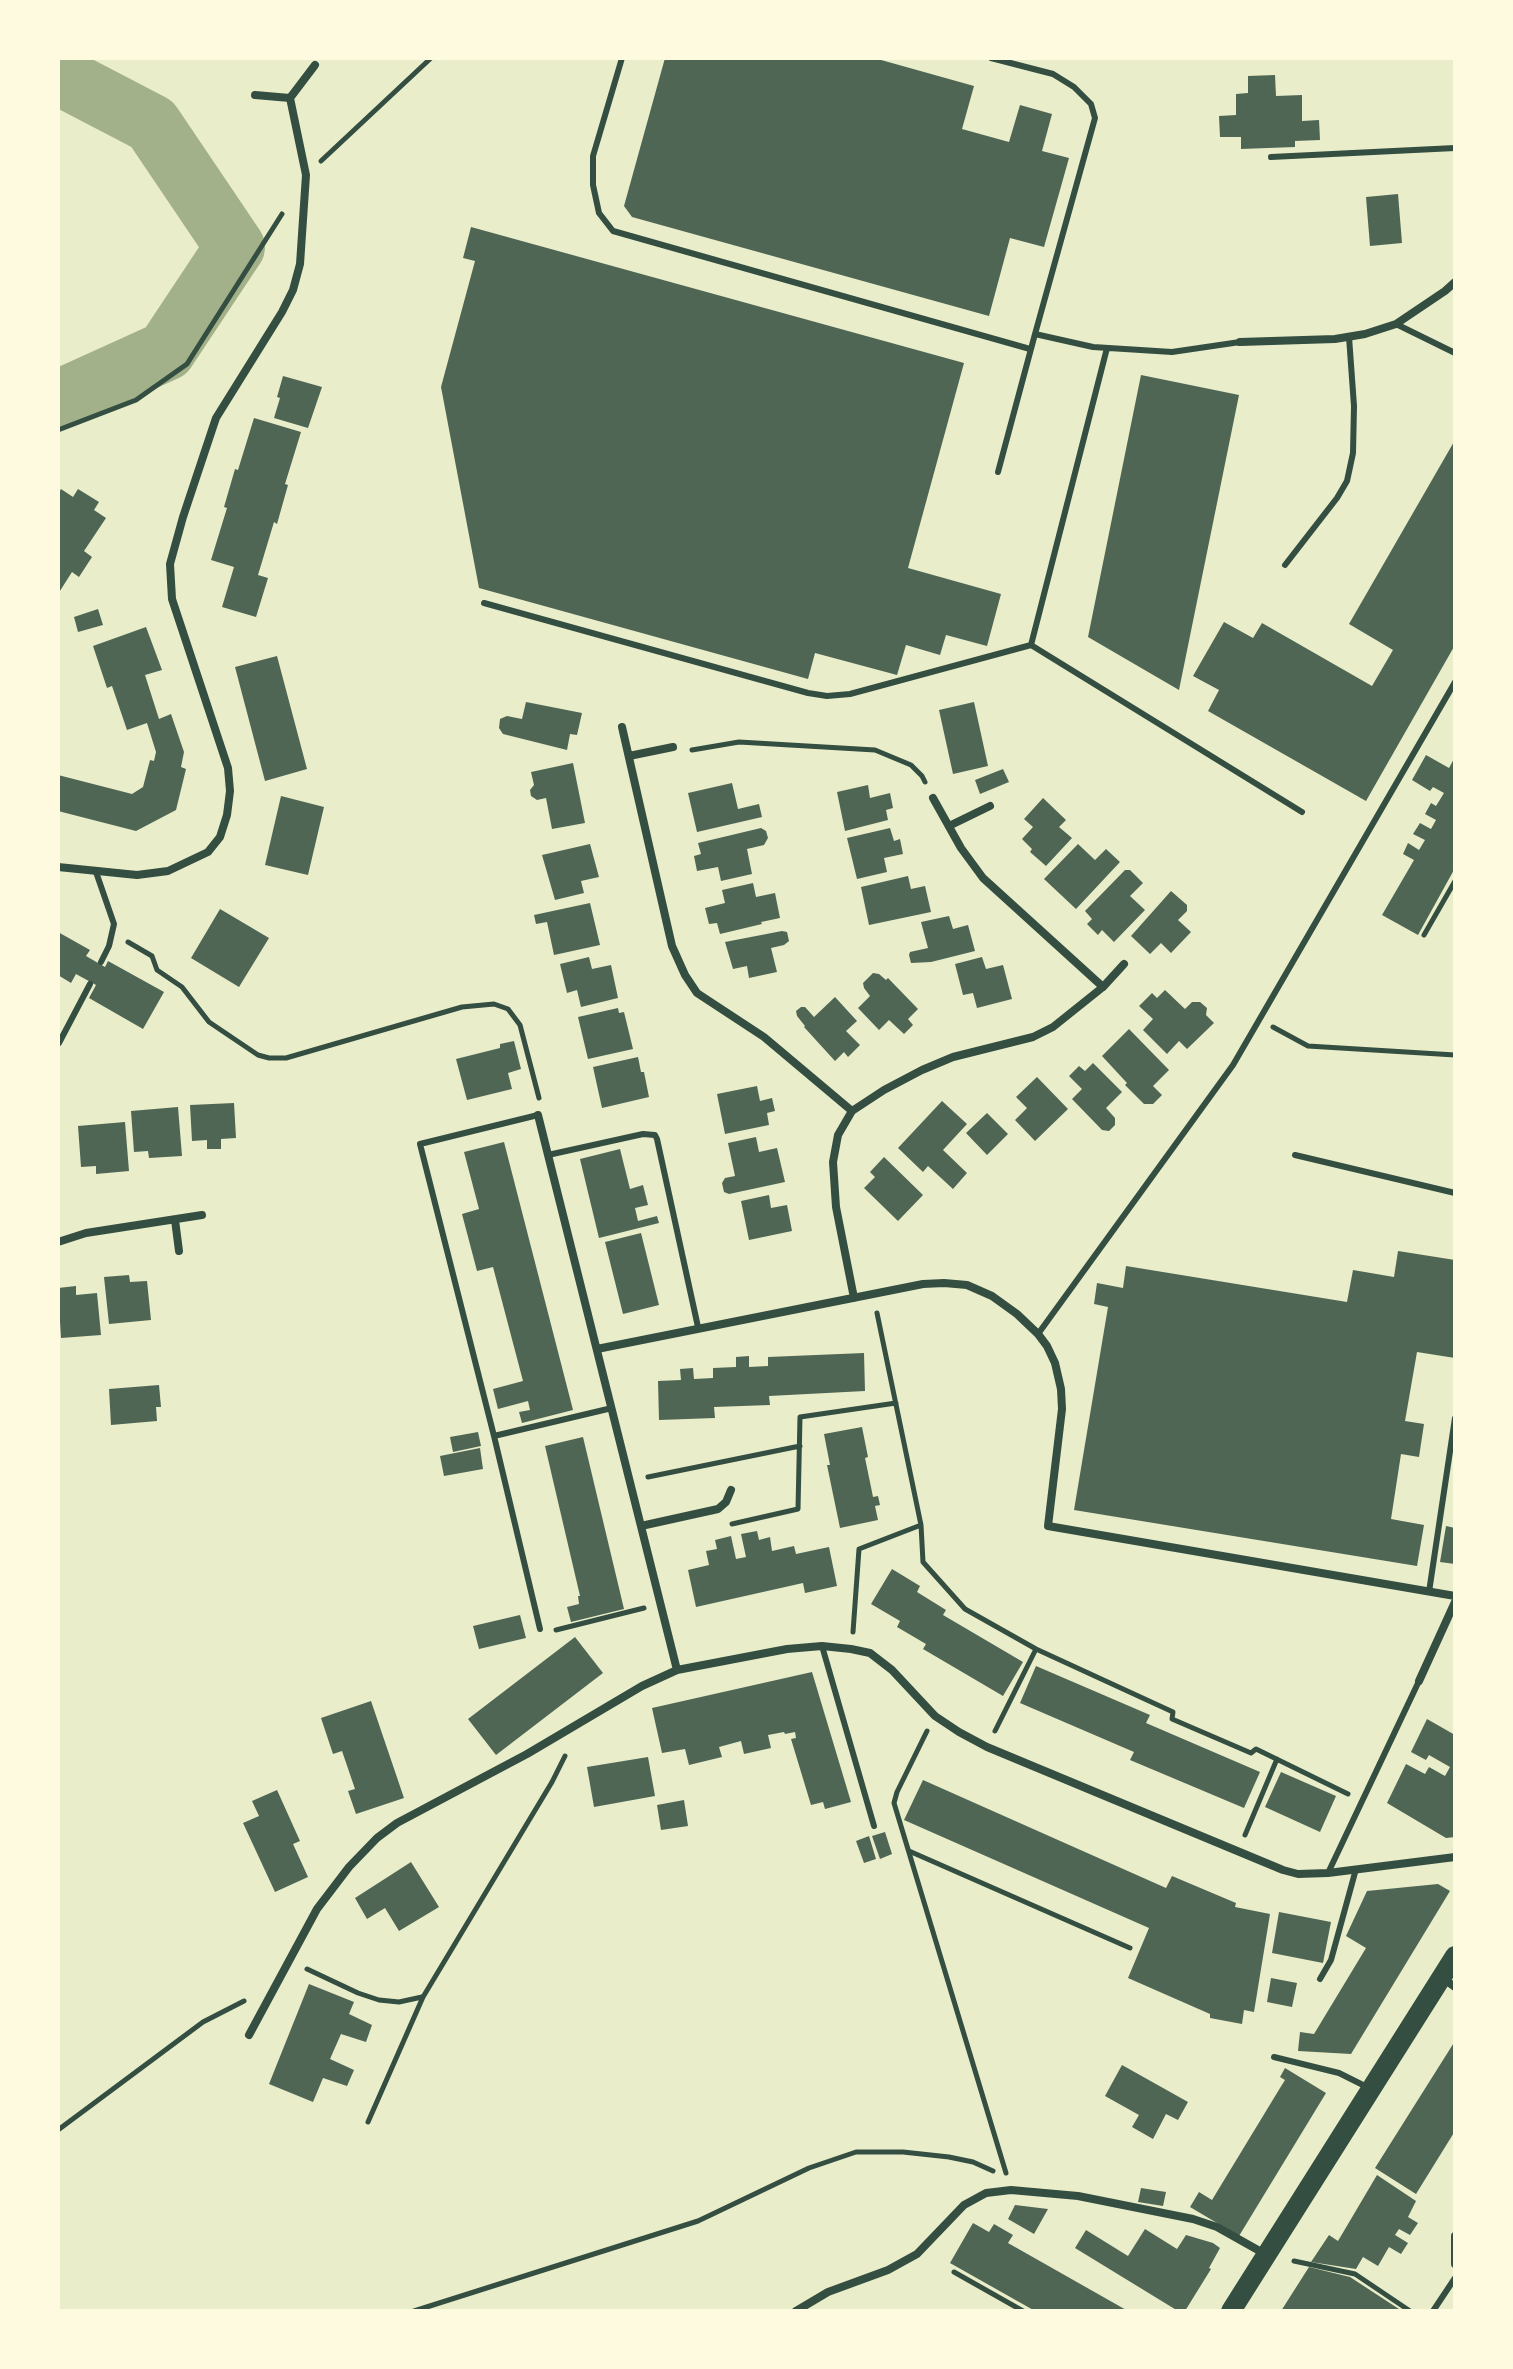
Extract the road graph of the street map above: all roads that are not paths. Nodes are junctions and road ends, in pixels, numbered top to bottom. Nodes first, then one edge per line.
1 (622, 58) edge
2 (991, 58) edge
3 (315, 65) dead end
4 (255, 95) dead end
5 (290, 98) junction
6 (1455, 148) edge
7 (1271, 157) dead end
8 (1455, 282) edge
9 (1396, 324) junction
10 (1035, 334) junction
11 (1349, 337) junction
12 (1240, 342) joint
13 (1107, 348) junction
14 (1030, 349) junction
15 (1455, 353) edge
16 (998, 472) dead end
17 (1285, 565) dead end
18 (484, 603) dead end
19 (1031, 645) junction
20 (1455, 682) edge
21 (622, 727) dead end
22 (673, 747) road end
23 (629, 756) junction
24 (933, 798) road end
25 (990, 806) dead end
26 (1302, 812) dead end
27 (949, 826) junction
28 (58, 867) edge
29 (96, 872) junction
30 (101, 962) dead end
31 (1124, 964) dead end
32 (90, 984) dead end
33 (1103, 987) junction
34 (59, 1043) edge
35 (852, 1111) junction
36 (538, 1115) joint
37 (548, 1155) junction
38 (1295, 1155) dead end
39 (1455, 1193) edge
40 (202, 1215) dead end
41 (175, 1220) junction
42 (58, 1242) edge
43 (179, 1251) dead end
44 (854, 1298) junction
45 (698, 1327) junction
46 (1038, 1334) junction
47 (597, 1349) junction
48 (612, 1408) junction
49 (1455, 1418) edge
50 (494, 1436) junction
51 (731, 1490) dead end
52 (641, 1526) junction
53 (1429, 1592) junction
54 (1455, 1596) edge
55 (1455, 1602) edge
56 (540, 1629) road end
57 (822, 1646) junction
58 (677, 1670) junction
59 (1419, 1681) joint
60 (874, 1826) dead end
61 (1455, 1857) edge
62 (1356, 1869) junction
63 (1328, 1873) junction
64 (1455, 1956) edge
65 (1320, 1979) dead end
66 (1448, 1982) edge
67 (249, 2035) dead end
68 (1274, 2057) dead end
69 (1370, 2089) junction
70 (1455, 2236) edge
71 (1265, 2255) junction
72 (1455, 2264) edge
73 (1455, 2278) edge
74 (796, 2311) edge
75 (1231, 2311) edge
76 (1433, 2311) edge

1 - 14 lane
2 - 10 lane
3 - 5 street
4 - 5 street
5 - 29 street
6 - 7 lane
8 - 9 street
9 - 11 street
9 - 15 lane
10 - 13 lane
10 - 14 lane
11 - 12 street
11 - 17 lane
12 - 13 lane
13 - 19 lane
14 - 16 lane
18 - 19 lane
19 - 26 lane
20 - 46 lane
21 - 23 street
22 - 23 street
23 - 35 street
24 - 27 street
25 - 27 street
27 - 33 street
28 - 29 street
29 - 30 lane
31 - 33 street
32 - 34 lane
33 - 35 street
35 - 44 street
36 - 37 street
36 - 50 lane
37 - 45 lane
37 - 47 street
38 - 39 lane
40 - 41 street
41 - 42 street
41 - 43 street
44 - 45 street
44 - 46 street
45 - 47 street
46 - 53 street
47 - 48 street
48 - 50 lane
48 - 52 street
49 - 53 lane
50 - 56 lane
51 - 52 street
52 - 58 street
53 - 54 street
55 - 59 street
57 - 58 street
57 - 60 lane
57 - 63 street
58 - 67 street
59 - 63 lane
61 - 62 street
62 - 63 street
62 - 65 lane
64 - 66 main road
66 - 69 main road
68 - 69 lane
69 - 71 main road
70 - 72 street
71 - 74 street
71 - 75 main road
73 - 76 lane

